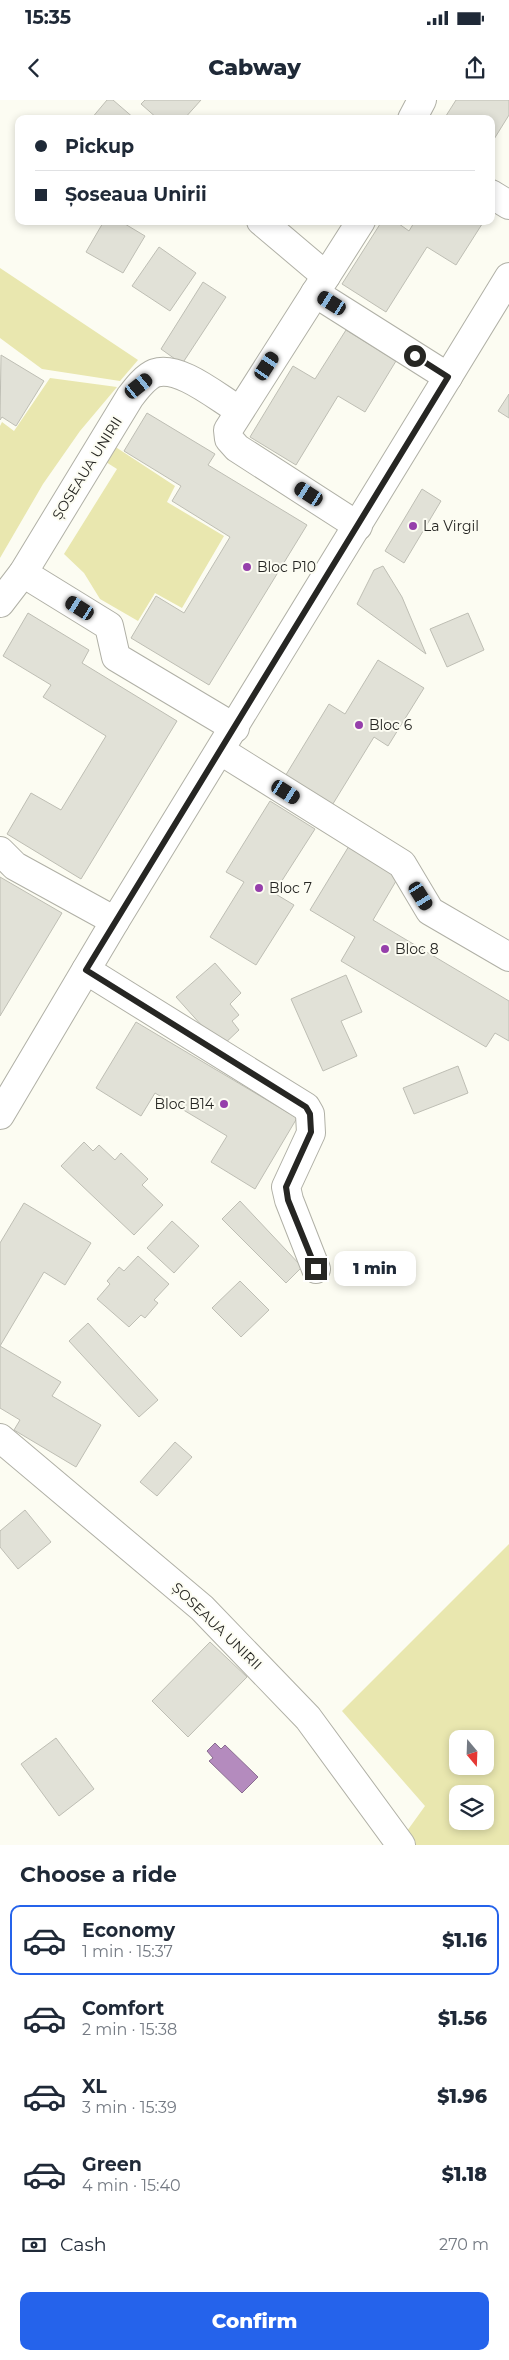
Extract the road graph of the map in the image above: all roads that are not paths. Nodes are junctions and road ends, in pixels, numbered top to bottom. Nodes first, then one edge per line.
1 (422, 100) edge
2 (414, 115) edge
3 (495, 196) edge
4 (509, 205) edge
5 (265, 225) edge
6 (358, 225) edge
7 (509, 277) edge
8 (321, 285) junction
9 (448, 377) junction
10 (239, 410) junction
11 (358, 526) junction
12 (22, 572) junction
13 (0, 603) edge
14 (235, 728) junction
15 (221, 751) junction
16 (0, 851) edge
17 (115, 921) junction
18 (509, 958) edge
19 (86, 970) junction
20 (0, 1115) edge
21 (316, 1269) dead end
22 (0, 1438) edge
23 (401, 1845) edge

1 - 2 street
3 - 4 street
5 - 8 street
6 - 8 street
7 - 9 street
8 - 9 street
8 - 10 street
9 - 11 street
10 - 11 street
10 - 12 street, ȘOSEAUA UNIRII
11 - 14 street
12 - 13 street, ȘOSEAUA UNIRII
12 - 14 street
14 - 15 street
15 - 17 street
15 - 18 street
16 - 17 street
17 - 19 street
19 - 20 street
19 - 21 street
22 - 23 street, ȘOSEAUA UNIRII

